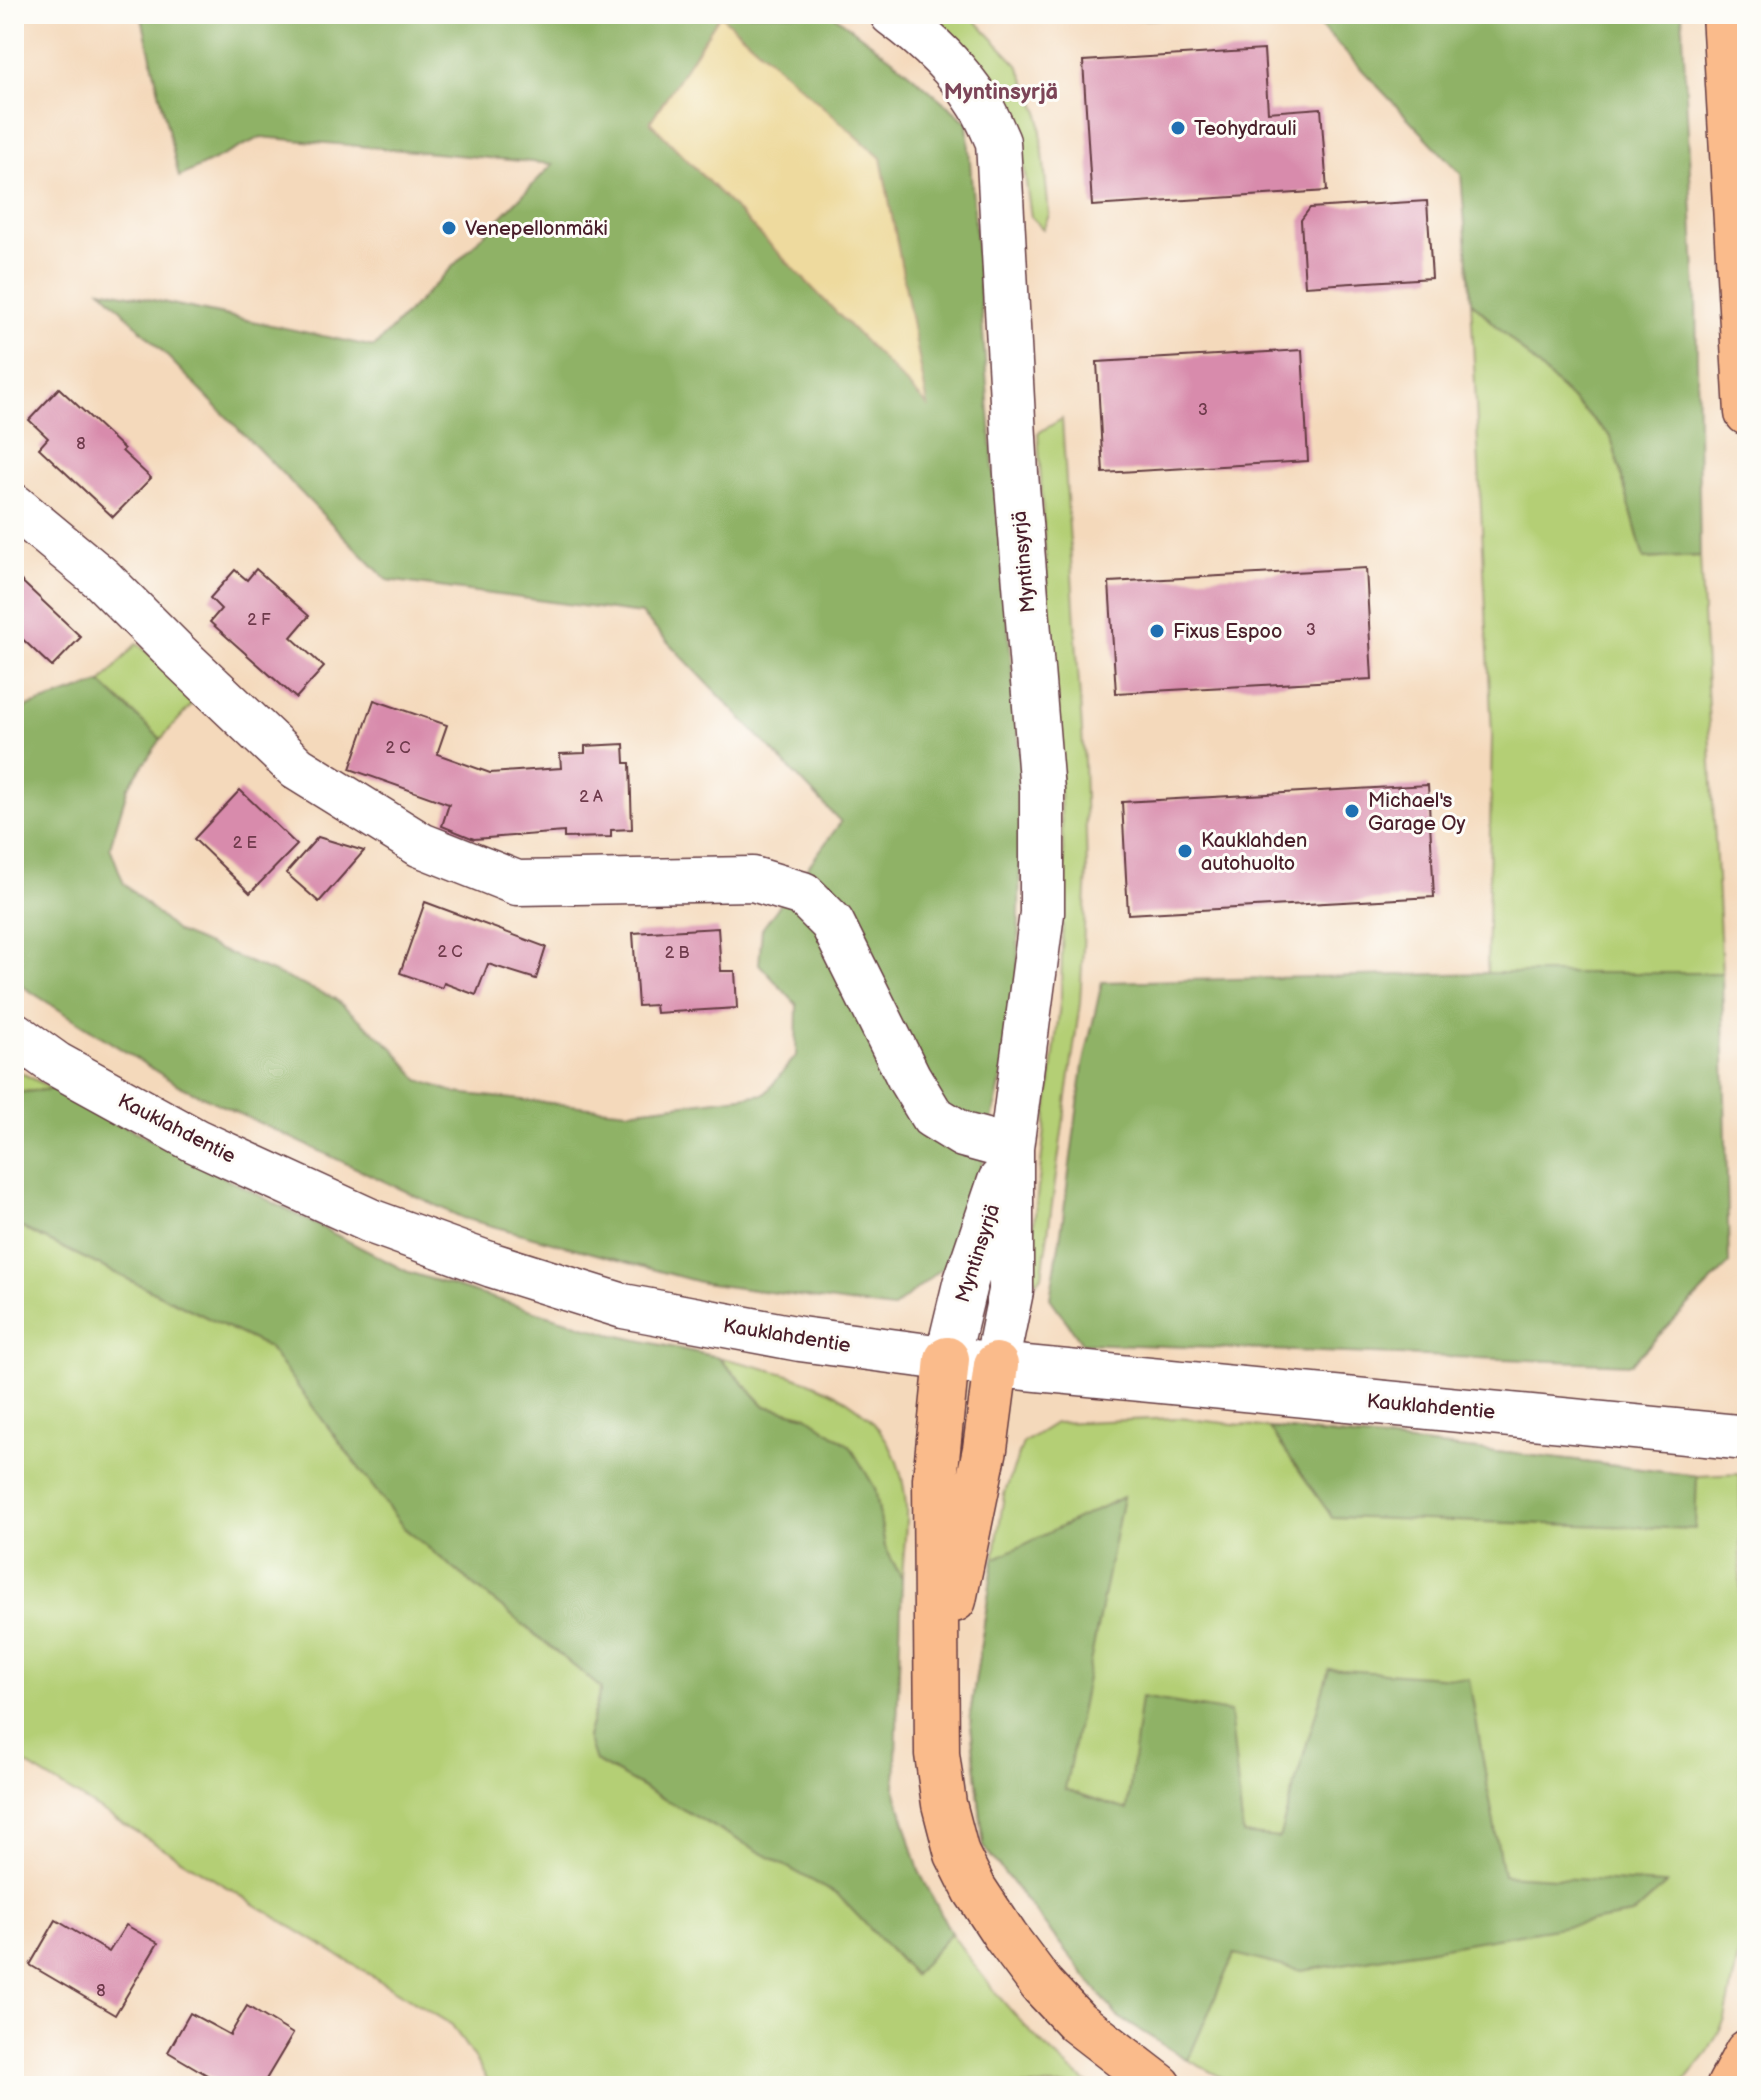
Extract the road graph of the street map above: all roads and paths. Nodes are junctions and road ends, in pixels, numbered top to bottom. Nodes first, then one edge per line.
1 (892, 14) edge
2 (1724, 14) edge
3 (1747, 413) edge
4 (14, 506) edge
5 (14, 1034) edge
6 (1011, 1148) junction
7 (947, 1359) junction
8 (996, 1365) junction
9 (1747, 1438) edge
10 (937, 1693) junction
11 (1747, 2052) edge
12 (1160, 2086) edge
13 (1729, 2086) edge

1 - 6 street, Myntinsyrjä
2 - 3 highway
4 - 6 street
5 - 7 street, Kauklahdentie
6 - 7 street, Myntinsyrjä
6 - 8 street, Myntinsyrjä
7 - 8 street, Kauklahdentie
7 - 10 highway
8 - 9 street, Kauklahdentie
8 - 10 highway
10 - 12 highway
11 - 13 highway

